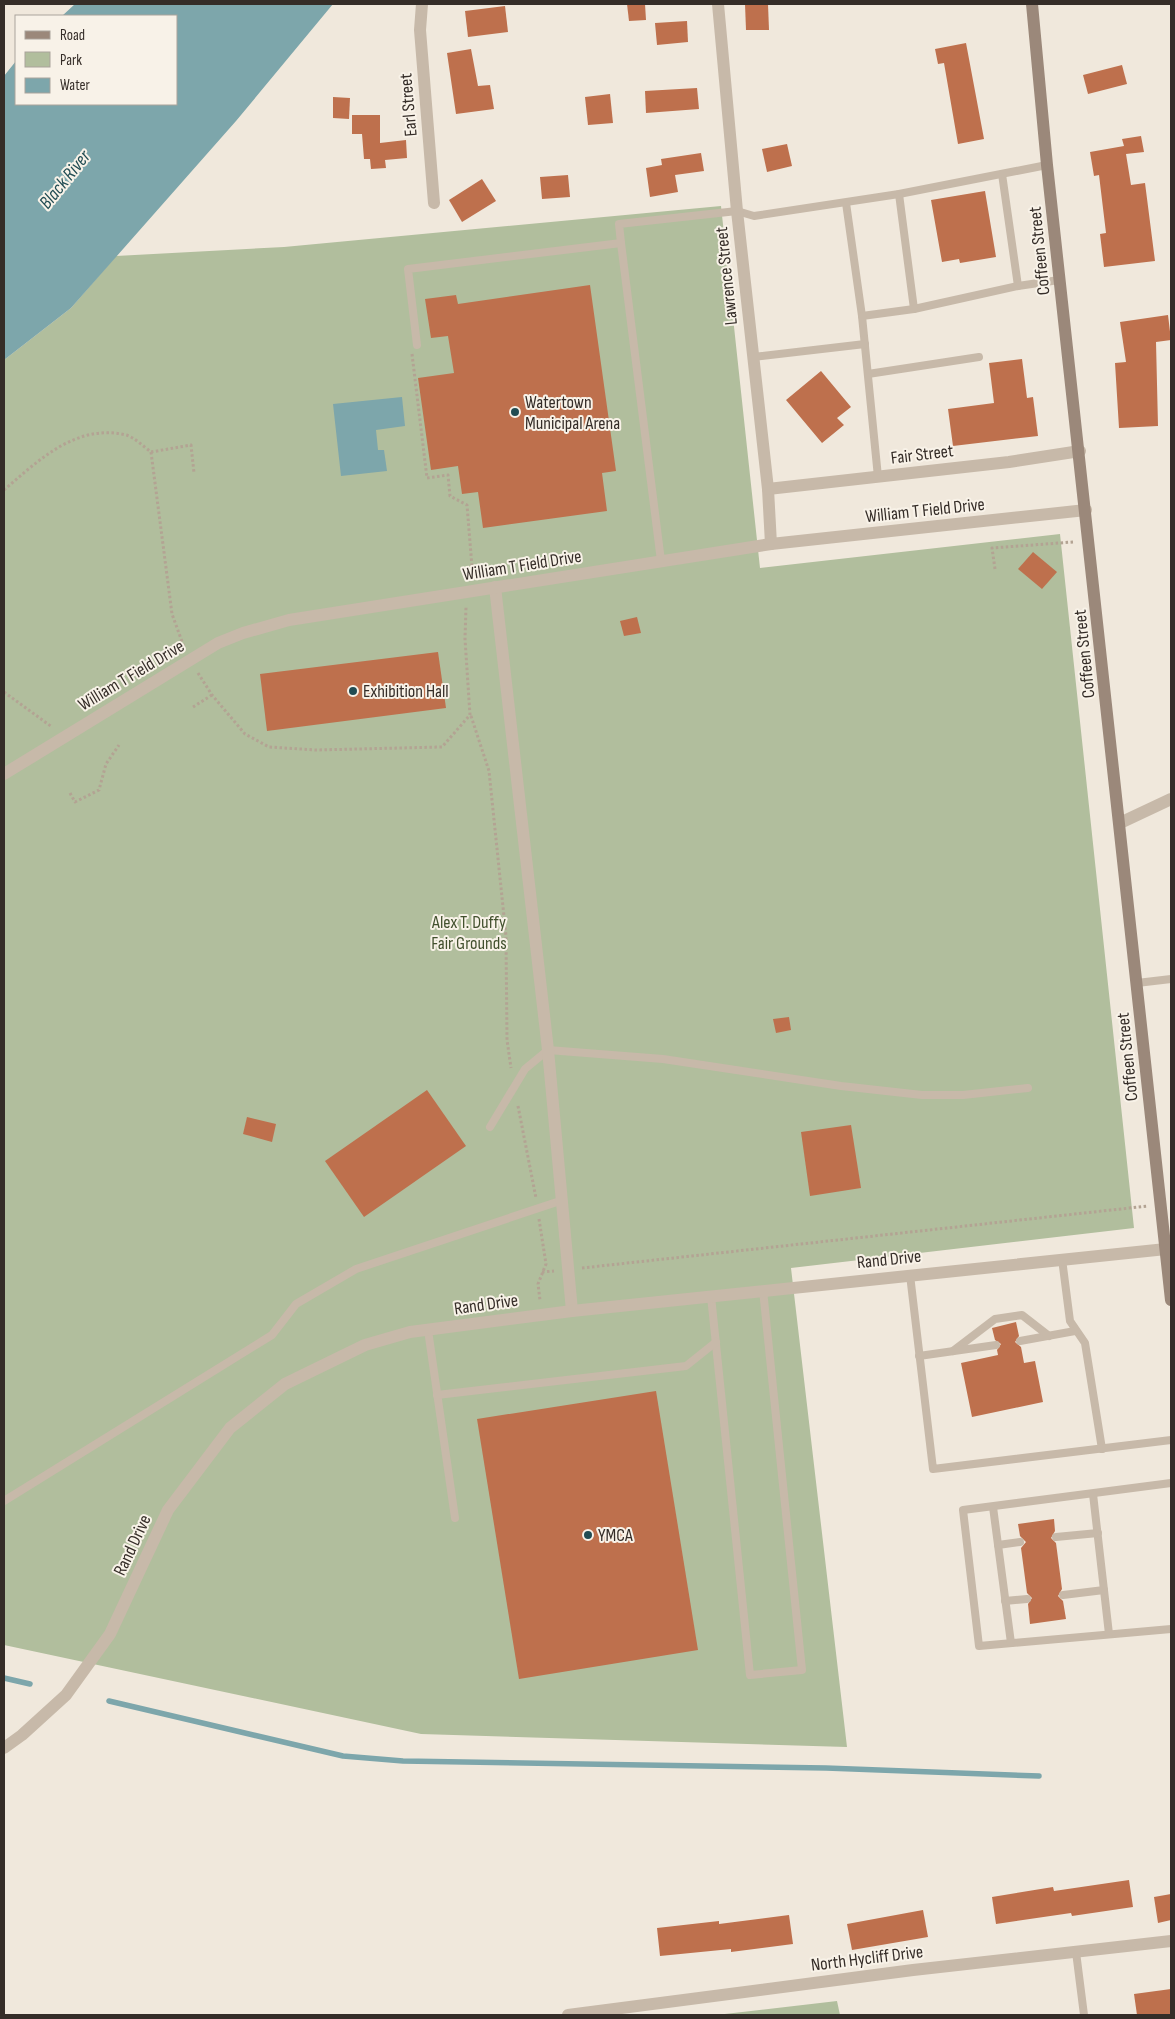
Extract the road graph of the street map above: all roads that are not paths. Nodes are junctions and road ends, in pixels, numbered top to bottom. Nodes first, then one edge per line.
1 (422, 4) edge
2 (718, 4) edge
3 (1032, 4) edge
4 (1047, 165) junction
5 (1002, 174) junction
6 (899, 194) junction
7 (434, 202) dead end
8 (846, 203) junction
9 (737, 212) junction
10 (621, 243) junction
11 (1060, 280) junction
12 (1018, 286) junction
13 (914, 309) junction
14 (862, 316) junction
15 (865, 344) junction
16 (417, 345) dead end
17 (752, 357) junction
18 (979, 357) dead end
19 (868, 374) junction
20 (1080, 451) junction
21 (878, 477) junction
22 (768, 489) junction
23 (1086, 510) junction
24 (771, 544) junction
25 (661, 561) junction
26 (495, 587) junction
27 (4, 774) edge
28 (1171, 799) edge
29 (1120, 823) junction
30 (1171, 979) edge
31 (1137, 983) junction
32 (548, 1050) junction
33 (1028, 1088) dead end
34 (490, 1127) dead end
35 (563, 1200) junction
36 (1169, 1249) edge
37 (1062, 1259) junction
38 (910, 1275) junction
39 (763, 1290) junction
40 (711, 1296) junction
41 (1171, 1300) edge
42 (572, 1311) junction
43 (428, 1330) junction
44 (1075, 1331) junction
45 (1049, 1336) junction
46 (1020, 1341) dead end
47 (716, 1342) junction
48 (996, 1345) dead end
49 (953, 1350) junction
50 (919, 1356) junction
51 (437, 1395) junction
52 (1171, 1440) edge
53 (1102, 1449) junction
54 (1171, 1483) edge
55 (1094, 1494) junction
56 (4, 1501) edge
57 (993, 1507) junction
58 (455, 1518) dead end
59 (1098, 1532) junction
60 (1056, 1537) dead end
61 (1020, 1542) dead end
62 (998, 1545) junction
63 (1104, 1590) junction
64 (1063, 1594) dead end
65 (1027, 1599) dead end
66 (1005, 1601) junction
67 (1171, 1629) edge
68 (1109, 1634) junction
69 (1011, 1643) junction
70 (4, 1748) edge
71 (1171, 1941) edge
72 (1076, 1952) junction
73 (568, 2015) edge
74 (1084, 2015) edge

1 - 7 street, Earl Street
2 - 9 street, Lawrence Street
3 - 4 main road, Coffeen Street
4 - 5 lane
4 - 11 main road, Coffeen Street
5 - 6 lane
5 - 12 lane
6 - 8 lane
6 - 13 lane
8 - 9 lane
8 - 14 lane
9 - 10 lane
9 - 17 street, Lawrence Street
10 - 16 lane
10 - 25 lane
11 - 12 lane
11 - 20 main road, Coffeen Street
12 - 13 lane
13 - 14 lane
14 - 15 lane
15 - 17 lane
15 - 19 lane
17 - 22 street, Lawrence Street
18 - 19 lane
19 - 21 lane
20 - 21 street, Fair Street
20 - 23 main road, Coffeen Street
21 - 22 street, Fair Street
22 - 24 street, Lawrence Street
23 - 24 street, William T Field Drive
23 - 29 main road, Coffeen Street
24 - 25 street, William T Field Drive
25 - 26 street, William T Field Drive
26 - 27 street, William T Field Drive
26 - 32 street
28 - 29 street
29 - 31 main road, Coffeen Street
30 - 31 lane
31 - 36 main road, Coffeen Street
32 - 33 lane
32 - 34 lane
32 - 35 street
35 - 42 street
35 - 56 lane
36 - 37 street, Rand Drive
36 - 41 main road, Coffeen Street
37 - 38 street, Rand Drive
37 - 44 lane
38 - 39 street, Rand Drive
38 - 50 lane
39 - 40 street, Rand Drive
39 - 47 lane
40 - 42 street, Rand Drive
40 - 47 lane
42 - 43 street, Rand Drive
43 - 51 lane
43 - 70 street, Rand Drive
44 - 45 lane
44 - 53 lane
45 - 46 lane
45 - 49 lane
47 - 51 lane
48 - 49 lane
49 - 50 lane
50 - 53 lane
51 - 58 lane
52 - 53 lane
54 - 55 lane
55 - 57 lane
55 - 59 lane
57 - 62 lane
57 - 69 lane
59 - 60 lane
59 - 63 lane
61 - 62 lane
62 - 66 lane
63 - 64 lane
63 - 68 lane
65 - 66 lane
66 - 69 lane
67 - 68 lane
68 - 69 lane
71 - 72 street, North Hycliff Drive
72 - 73 street, North Hycliff Drive
72 - 74 lane

